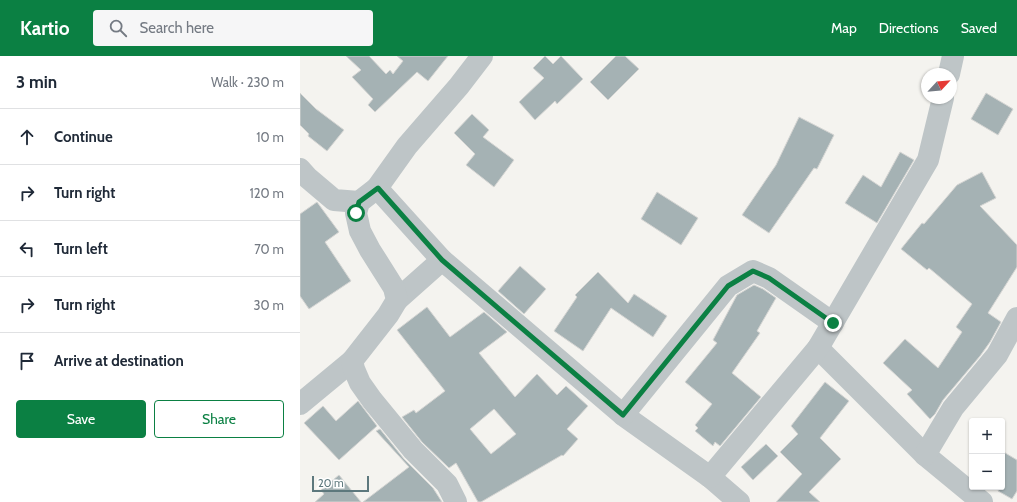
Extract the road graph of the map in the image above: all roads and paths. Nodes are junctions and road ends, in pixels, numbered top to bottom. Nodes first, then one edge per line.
1 (482, 56) edge
2 (953, 56) edge
3 (950, 68) edge
4 (942, 104) edge
5 (300, 169) edge
6 (378, 188) junction
7 (359, 202) junction
8 (442, 260) junction
9 (397, 300) junction
10 (1017, 318) edge
11 (833, 323) junction
12 (818, 348) junction
13 (352, 361) junction
14 (300, 404) edge
15 (623, 415) junction
16 (925, 456) junction
17 (710, 477) junction
18 (456, 502) edge
19 (739, 502) edge
20 (982, 502) edge

1 - 6 street
2 - 3 street
4 - 11 street
5 - 7 street
6 - 7 street
6 - 8 street
7 - 9 street
8 - 9 street
8 - 15 street
9 - 13 street
10 - 16 street
11 - 12 street
11 - 15 street
12 - 16 street
12 - 17 street
13 - 14 street
13 - 18 street
15 - 17 street
16 - 20 street
17 - 19 street

